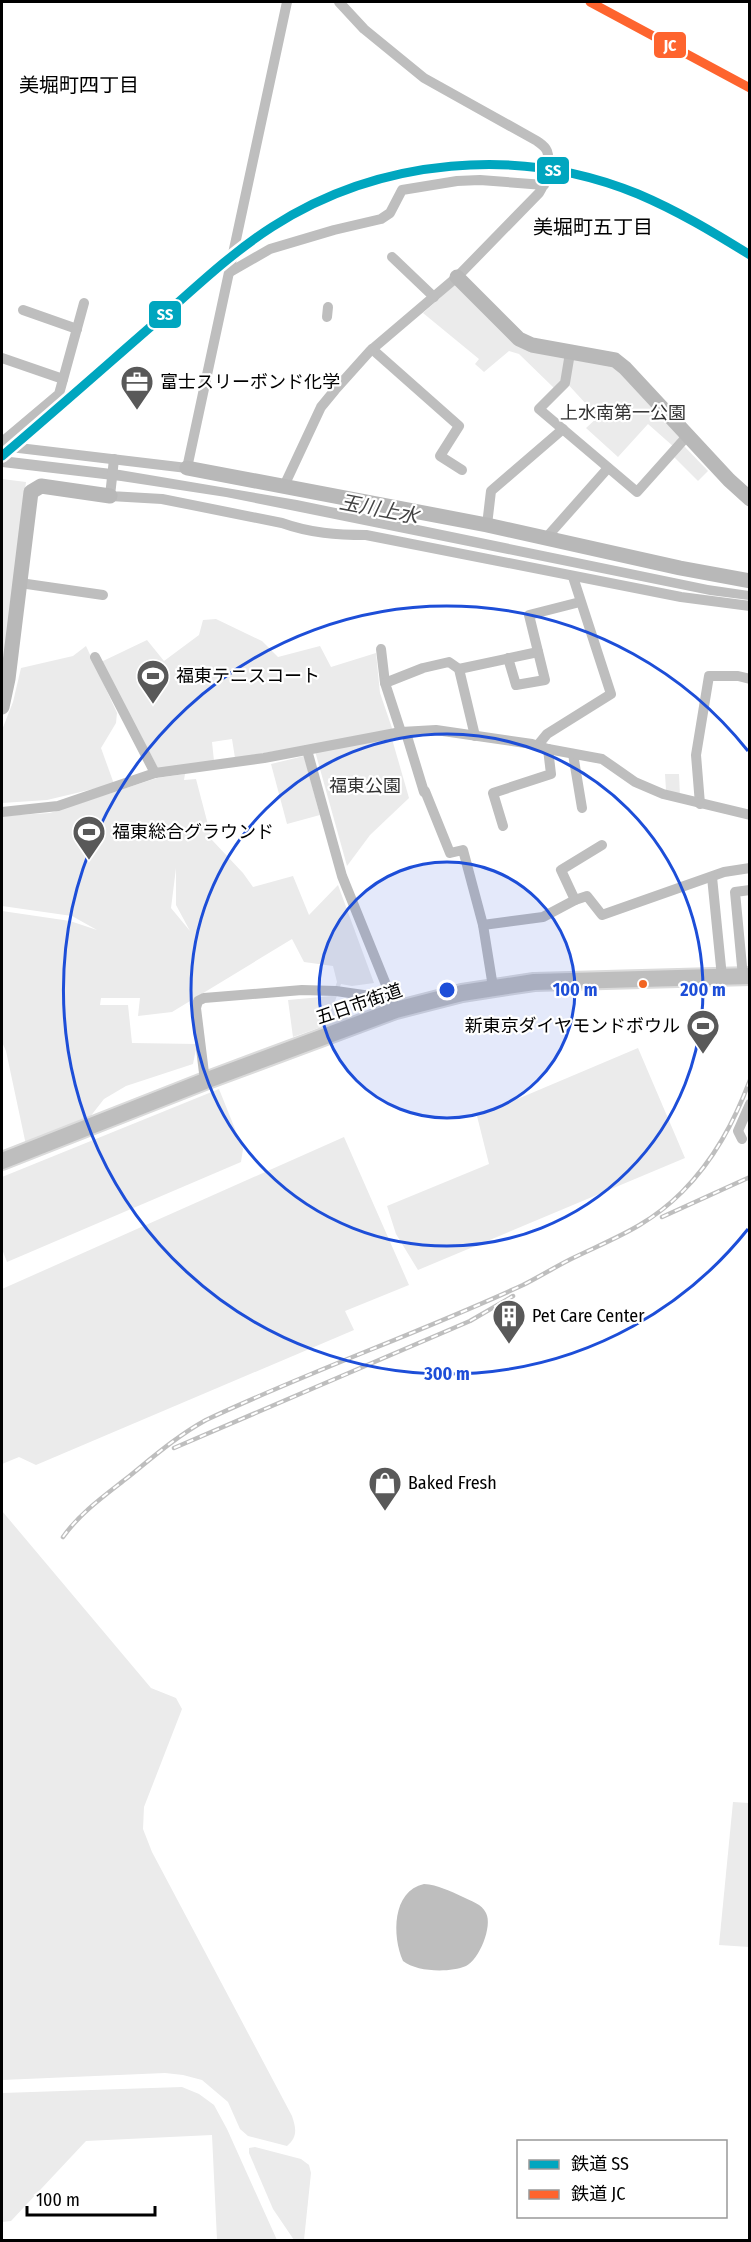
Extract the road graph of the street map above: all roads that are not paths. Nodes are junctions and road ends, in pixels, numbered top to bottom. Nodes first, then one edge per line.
1 (285, 2) edge
2 (339, 2) edge
3 (544, 185) junction
4 (392, 257) dead end
5 (230, 272) junction
6 (457, 277) junction
7 (434, 297) junction
8 (84, 303) dead end
9 (23, 310) dead end
10 (77, 329) junction
11 (372, 349) junction
12 (570, 353) junction
13 (2, 358) edge
14 (63, 379) junction
15 (563, 429) junction
16 (688, 435) junction
17 (2, 442) edge
18 (2, 446) edge
19 (114, 464) junction
20 (187, 468) junction
21 (608, 468) junction
22 (462, 470) dead end
23 (284, 486) junction
24 (110, 493) junction
25 (750, 499) edge
26 (487, 525) junction
27 (546, 538) junction
28 (573, 577) junction
29 (750, 581) edge
30 (20, 583) junction
31 (103, 595) dead end
32 (580, 602) junction
33 (750, 606) edge
34 (381, 649) dead end
35 (538, 652) junction
36 (95, 657) dead end
37 (508, 658) junction
38 (459, 669) junction
39 (750, 679) edge
40 (385, 683) junction
41 (2, 707) edge
42 (403, 733) junction
43 (475, 736) junction
44 (543, 747) junction
45 (307, 750) junction
46 (573, 754) junction
47 (155, 773) junction
48 (700, 804) junction
49 (582, 808) dead end
50 (2, 812) edge
51 (750, 815) edge
52 (503, 826) dead end
53 (602, 845) dead end
54 (750, 868) edge
55 (712, 877) junction
56 (750, 890) edge
57 (575, 900) junction
58 (483, 925) junction
59 (746, 976) edge
60 (722, 977) junction
61 (494, 987) junction
62 (394, 1003) junction
63 (205, 1081) junction
64 (750, 1104) edge
65 (742, 1139) dead end
66 (2, 1161) edge

1 - 5 street
2 - 3 street
3 - 5 street
3 - 6 street
4 - 7 street
5 - 20 street
6 - 7 street
6 - 12 street
7 - 11 street
8 - 10 street
9 - 10 street
10 - 14 street
11 - 22 street
11 - 23 street
12 - 15 street
12 - 16 street
13 - 14 street
14 - 17 street
15 - 21 street
15 - 26 street
16 - 21 street
16 - 25 street
18 - 19 street
19 - 20 street
19 - 24 street
20 - 23 street
21 - 27 street
23 - 26 street
24 - 28 street
24 - 30 street
26 - 27 street
27 - 29 street
28 - 32 street
28 - 33 street
30 - 31 street
30 - 41 street
32 - 35 street
32 - 44 street
34 - 40 street
35 - 37 street
35 - 37 street
36 - 47 street
37 - 38 street
38 - 40 street
38 - 43 street
39 - 48 street
40 - 42 street
42 - 43 street
42 - 45 street
42 - 58 street
43 - 44 street
44 - 46 street
44 - 52 street
45 - 47 street
45 - 62 street
46 - 48 street
46 - 49 street
47 - 50 street
48 - 51 street
53 - 57 street
54 - 55 street
55 - 57 street
55 - 60 street
56 - 59 street
57 - 58 street
58 - 61 street
59 - 60 main road, 五日市街道
60 - 61 main road, 五日市街道
61 - 62 main road, 五日市街道
62 - 63 main road, 五日市街道
62 - 63 street
63 - 66 main road, 五日市街道
64 - 65 street

